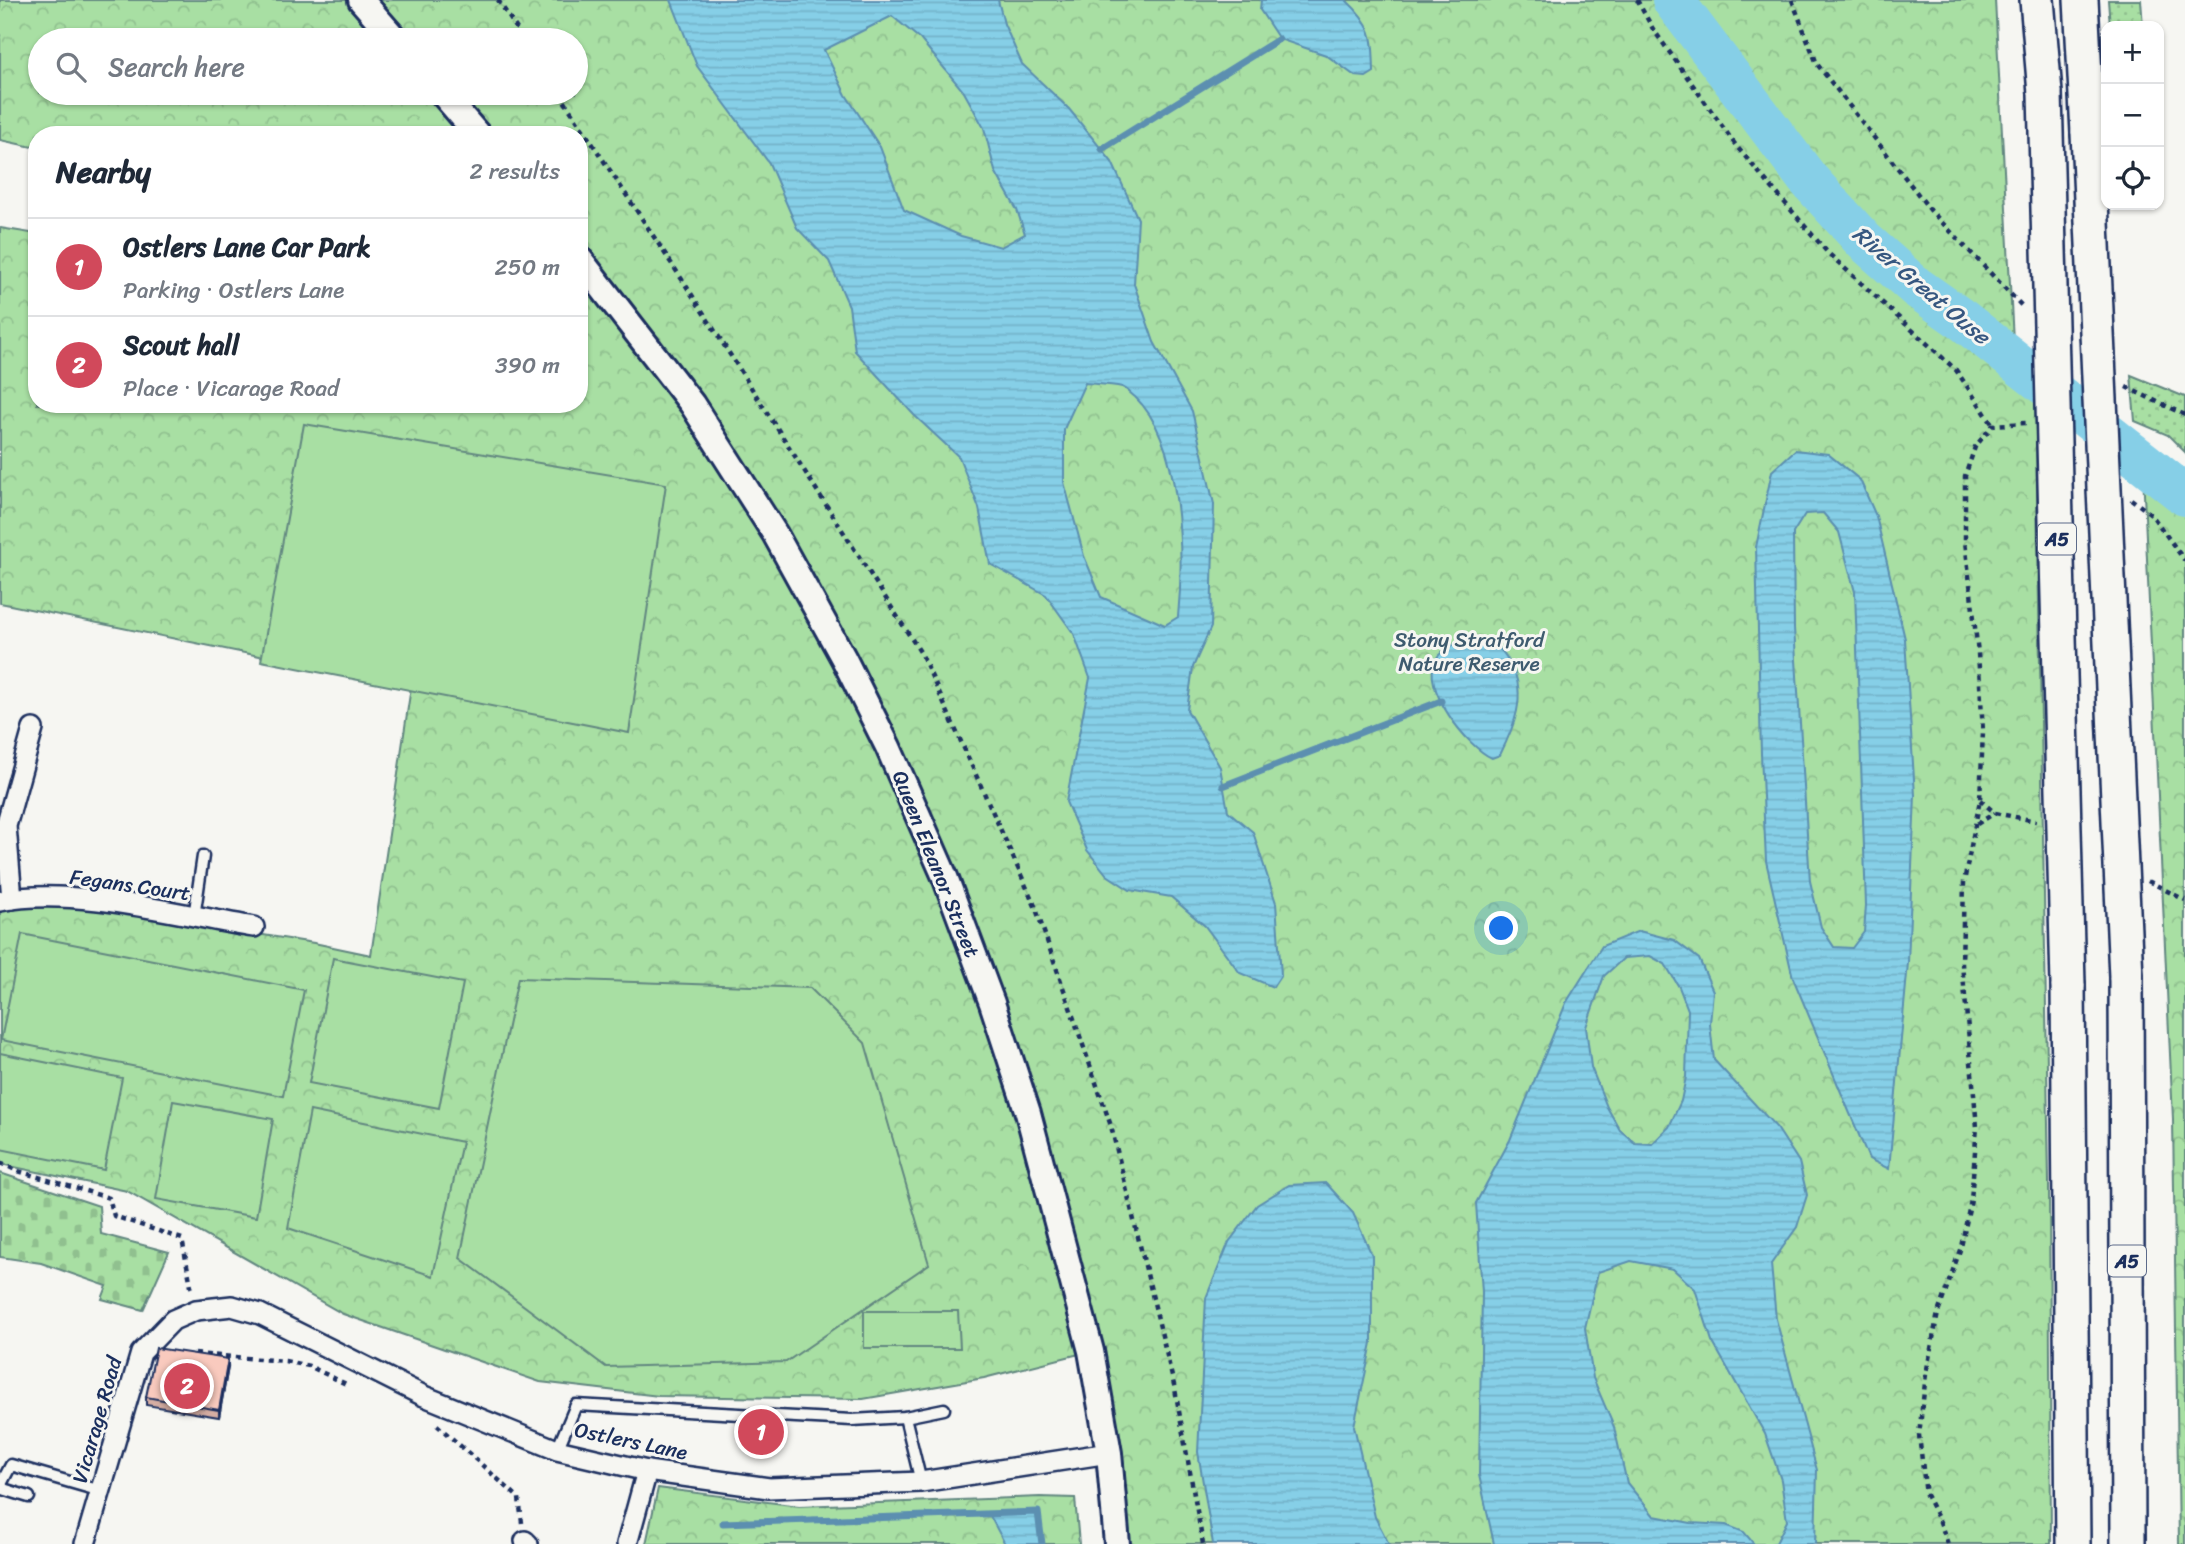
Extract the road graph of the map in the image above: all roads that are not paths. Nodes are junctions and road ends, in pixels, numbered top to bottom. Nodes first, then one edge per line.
1 (361, 0) edge
2 (2036, 0) edge
3 (2081, 0) edge
4 (386, 28) edge
5 (452, 105) edge
6 (470, 126) edge
7 (588, 270) edge
8 (33, 729) dead end
9 (202, 856) dead end
10 (6, 900) edge
11 (194, 917) junction
12 (254, 927) dead end
13 (173, 1320) joint
14 (944, 1409) dead end
15 (905, 1417) junction
16 (557, 1450) junction
17 (1110, 1453) junction
18 (648, 1471) junction
19 (921, 1482) junction
20 (0, 1487) edge
21 (101, 1491) junction
22 (29, 1497) dead end
23 (85, 1544) edge
24 (627, 1544) edge
25 (1117, 1544) edge
26 (2073, 1544) edge
27 (2129, 1544) edge

1 - 4 street
2 - 26 highway, A5, bridge
3 - 27 highway, A5, bridge
5 - 6 street
7 - 17 street, Queen Eleanor Street
8 - 10 street
9 - 11 lane
10 - 11 street, Fegans Court
11 - 12 street, Fegans Court
13 - 16 street, Ostlers Lane
13 - 21 street, Vicarage Road
14 - 15 lane
15 - 16 lane
15 - 19 lane
16 - 18 street, Ostlers Lane
17 - 19 street, Ostlers Lane
17 - 25 street, Queen Eleanor Street
18 - 19 street, Ostlers Lane
18 - 24 street
20 - 21 lane
20 - 22 lane
21 - 23 street, Vicarage Road

